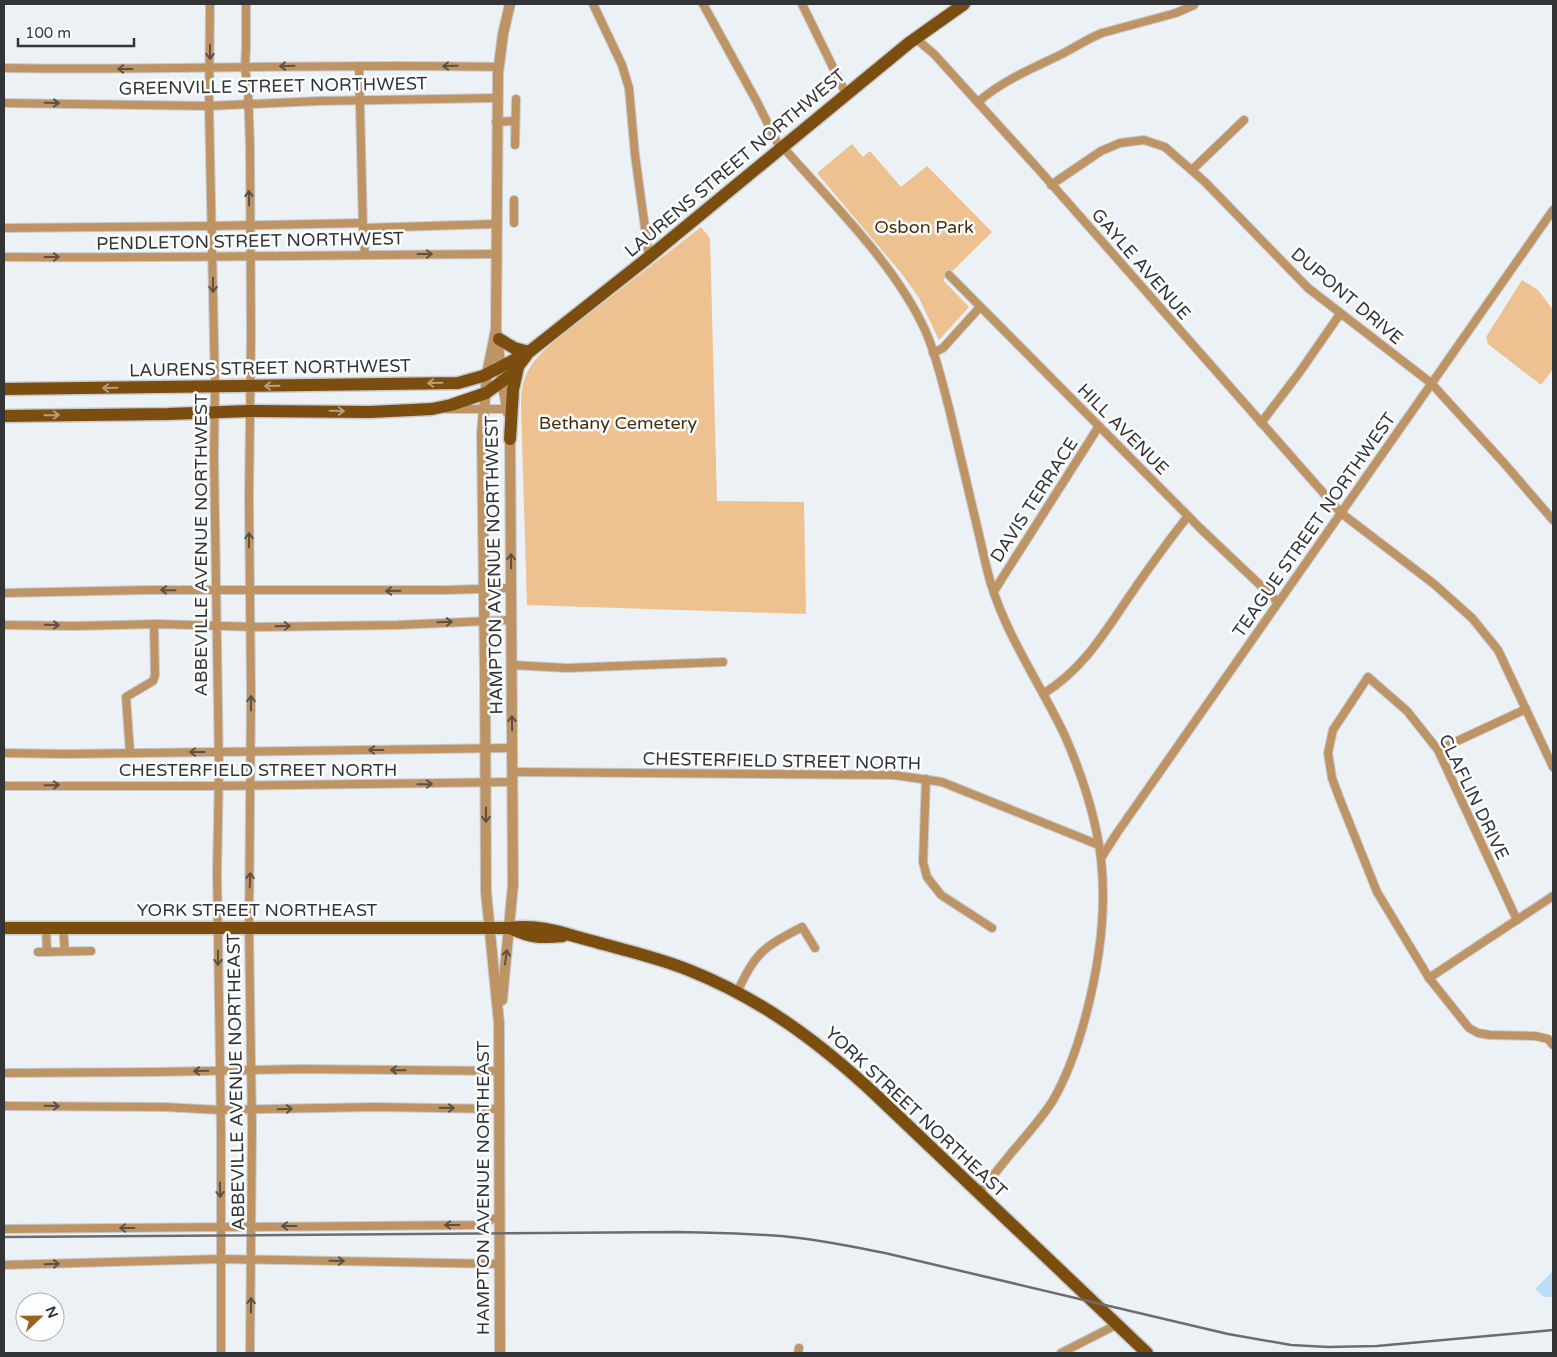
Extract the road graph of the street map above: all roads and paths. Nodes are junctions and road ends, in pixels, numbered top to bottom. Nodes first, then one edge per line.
1 (210, 4) edge
2 (246, 4) edge
3 (510, 4) edge
4 (594, 4) edge
5 (703, 4) edge
6 (802, 4) edge
7 (964, 4) edge
8 (1195, 7) edge
9 (915, 38) junction
10 (360, 66) junction
11 (499, 66) junction
12 (4, 68) edge
13 (245, 68) junction
14 (210, 69) junction
15 (846, 94) junction
16 (497, 98) junction
17 (516, 99) dead end
18 (361, 101) junction
19 (978, 102) junction
20 (4, 103) edge
21 (248, 105) junction
22 (209, 106) junction
23 (1244, 120) dead end
24 (515, 121) junction
25 (496, 122) junction
26 (515, 145) dead end
27 (781, 148) junction
28 (1192, 170) junction
29 (1051, 184) junction
30 (514, 200) dead end
31 (1553, 210) edge
32 (514, 214) junction
33 (496, 219) junction
34 (514, 223) dead end
35 (249, 225) junction
36 (212, 226) junction
37 (362, 226) junction
38 (4, 228) edge
39 (497, 254) junction
40 (365, 255) junction
41 (250, 256) junction
42 (4, 257) edge
43 (649, 257) junction
44 (213, 258) junction
45 (949, 275) dead end
46 (980, 307) junction
47 (1340, 314) junction
48 (497, 334) junction
49 (529, 352) junction
50 (934, 353) junction
51 (518, 366) junction
52 (501, 367) junction
53 (487, 374) junction
54 (464, 381) junction
55 (502, 381) junction
56 (1431, 383) junction
57 (250, 386) junction
58 (215, 387) junction
59 (4, 390) edge
60 (486, 392) junction
61 (465, 401) junction
62 (432, 409) junction
63 (508, 409) junction
64 (483, 410) junction
65 (249, 411) junction
66 (214, 412) junction
67 (4, 416) edge
68 (1261, 423) junction
69 (1099, 426) junction
70 (510, 439) junction
71 (1341, 513) junction
72 (1188, 516) junction
73 (1553, 520) edge
74 (512, 588) junction
75 (484, 589) junction
76 (216, 590) junction
77 (249, 590) junction
78 (994, 591) junction
79 (4, 593) edge
80 (1278, 602) junction
81 (512, 620) junction
82 (485, 621) junction
83 (154, 624) junction
84 (4, 625) edge
85 (217, 625) junction
86 (250, 626) junction
87 (723, 662) dead end
88 (512, 665) junction
89 (1043, 694) junction
90 (1526, 709) junction
91 (513, 748) junction
92 (486, 749) junction
93 (1438, 750) junction
94 (251, 751) junction
95 (219, 752) junction
96 (4, 753) edge
97 (130, 753) junction
98 (1553, 767) edge
99 (513, 777) junction
100 (926, 779) junction
101 (486, 783) junction
102 (4, 786) edge
103 (219, 786) junction
104 (250, 786) junction
105 (1099, 845) junction
106 (1101, 858) junction
107 (1553, 896) edge
108 (1517, 920) junction
109 (218, 927) junction
110 (249, 927) junction
111 (489, 927) junction
112 (4, 928) edge
113 (46, 928) junction
114 (63, 928) junction
115 (510, 928) junction
116 (992, 928) dead end
117 (815, 948) dead end
118 (65, 951) junction
119 (91, 951) dead end
120 (38, 952) dead end
121 (47, 952) junction
122 (1429, 978) junction
123 (737, 992) junction
124 (499, 1023) junction
125 (1553, 1045) edge
126 (251, 1070) junction
127 (499, 1070) junction
128 (220, 1071) junction
129 (4, 1073) edge
130 (4, 1106) edge
131 (500, 1108) junction
132 (220, 1110) junction
133 (252, 1110) junction
134 (979, 1193) junction
135 (499, 1217) junction
136 (252, 1226) junction
137 (221, 1227) junction
138 (4, 1228) edge
139 (221, 1260) junction
140 (252, 1260) junction
141 (499, 1264) junction
142 (4, 1266) edge
143 (1116, 1325) junction
144 (221, 1353) edge
145 (250, 1353) edge
146 (500, 1353) edge
147 (1061, 1353) edge
148 (1147, 1353) edge

1 -> 14 street, ABBEVILLE AVENUE NORTHWEST
2 - 13 street
3 - 11 street, HAMPTON AVENUE NORTHWEST
4 - 43 street
5 - 27 street
6 - 15 street
7 - 9 main road, LAURENS STREET NORTHWEST
8 - 19 street
9 - 15 main road, LAURENS STREET NORTHWEST
9 - 19 street, GAYLE AVENUE
11 -> 10 street, GREENVILLE STREET NORTHWEST
10 -> 13 street, GREENVILLE STREET NORTHWEST
10 - 18 street
11 - 16 street, HAMPTON AVENUE NORTHWEST
14 -> 12 street, GREENVILLE STREET NORTHWEST
13 - 14 street, GREENVILLE STREET NORTHWEST
13 - 21 street
14 - 22 street, ABBEVILLE AVENUE NORTHWEST
15 - 27 main road, LAURENS STREET NORTHWEST
16 - 18 street, GREENVILLE STREET NORTHWEST
16 - 25 street, HAMPTON AVENUE NORTHWEST
17 - 24 street
18 - 21 street, GREENVILLE STREET NORTHWEST
18 - 37 street
19 - 29 street, GAYLE AVENUE
20 -> 22 street, GREENVILLE STREET NORTHWEST
21 - 22 street, GREENVILLE STREET NORTHWEST
35 -> 21 street
22 - 36 street, ABBEVILLE AVENUE NORTHWEST
23 - 28 street
24 - 25 street
24 - 26 street
25 - 33 street, HAMPTON AVENUE NORTHWEST
27 - 43 main road, LAURENS STREET NORTHWEST
27 - 50 street
28 - 29 street, DUPONT DRIVE
28 - 47 street, DUPONT DRIVE
29 - 68 street, GAYLE AVENUE
30 - 32 street
31 - 56 street, TEAGUE STREET NORTHWEST
32 - 33 street, PENDLETON STREET NORTHWEST
32 - 34 street
33 - 37 street, PENDLETON STREET NORTHWEST
33 - 39 street, HAMPTON AVENUE NORTHWEST
35 - 36 street, PENDLETON STREET NORTHWEST
35 - 37 street, PENDLETON STREET NORTHWEST
35 - 41 street
36 - 38 street, PENDLETON STREET NORTHWEST
36 - 44 street, ABBEVILLE AVENUE NORTHWEST
37 - 40 street
40 -> 39 street, PENDLETON STREET NORTHWEST
39 - 48 street, HAMPTON AVENUE NORTHWEST
40 - 41 street, PENDLETON STREET NORTHWEST
41 - 44 street, PENDLETON STREET NORTHWEST
41 - 57 street
42 -> 44 street, PENDLETON STREET NORTHWEST
43 - 49 main road, LAURENS STREET NORTHWEST
44 -> 58 street, ABBEVILLE AVENUE NORTHWEST
45 - 46 street, HILL AVENUE
46 - 50 street
46 - 69 street, HILL AVENUE
47 - 56 street, DUPONT DRIVE
47 - 68 street
48 - 49 main road
48 - 52 street, HAMPTON AVENUE NORTHWEST
48 - 53 street, HAMPTON AVENUE NORTHWEST
49 - 51 main road, LAURENS STREET NORTHWEST
49 - 52 main road, LAURENS STREET NORTHWEST
50 - 78 street
51 - 55 main road, LAURENS STREET NORTHWEST
51 - 70 main road
52 - 53 main road, LAURENS STREET NORTHWEST
52 - 55 street, HAMPTON AVENUE NORTHWEST
53 - 54 main road, LAURENS STREET NORTHWEST
53 - 60 street, HAMPTON AVENUE NORTHWEST
54 -> 57 main road, LAURENS STREET NORTHWEST
54 - 61 main road
55 - 60 main road, LAURENS STREET NORTHWEST
55 - 63 street, HAMPTON AVENUE NORTHWEST
56 - 71 street, TEAGUE STREET NORTHWEST
56 - 73 street, DUPONT DRIVE
57 - 58 main road, LAURENS STREET NORTHWEST
57 - 65 street
58 -> 59 main road, LAURENS STREET NORTHWEST
58 - 66 street, ABBEVILLE AVENUE NORTHWEST
60 - 61 main road, LAURENS STREET NORTHWEST
60 - 64 street, HAMPTON AVENUE NORTHWEST
61 - 62 main road, LAURENS STREET NORTHWEST
62 - 64 street, LAURENS STREET NORTHWEST
65 -> 62 main road, LAURENS STREET NORTHWEST
63 - 64 street, LAURENS STREET NORTHWEST
63 - 70 street, HAMPTON AVENUE NORTHWEST
64 - 75 street, HAMPTON AVENUE NORTHWEST
65 - 66 main road, LAURENS STREET NORTHWEST
77 -> 65 street
67 -> 66 main road, LAURENS STREET NORTHWEST
66 - 76 street, ABBEVILLE AVENUE NORTHWEST
68 - 71 street, GAYLE AVENUE
69 - 72 street, HILL AVENUE
69 - 78 street, DAVIS TERRACE
74 -> 70 street, HAMPTON AVENUE NORTHWEST
71 - 80 street, TEAGUE STREET NORTHWEST
71 - 90 street, GAYLE AVENUE
72 - 80 street, HILL AVENUE
72 - 89 street
74 - 75 street
74 - 81 street, HAMPTON AVENUE NORTHWEST
75 -> 77 street
75 - 82 street, HAMPTON AVENUE NORTHWEST
76 - 77 street
76 -> 79 street
76 - 85 street, ABBEVILLE AVENUE NORTHWEST
77 - 86 street
78 - 89 street
80 - 106 street, TEAGUE STREET NORTHWEST
81 - 82 street
81 - 88 street, HAMPTON AVENUE NORTHWEST
86 -> 82 street
82 - 92 street, HAMPTON AVENUE NORTHWEST
84 -> 83 street
83 - 85 street
83 - 97 street
85 - 86 street
85 - 95 street, ABBEVILLE AVENUE NORTHWEST
94 -> 86 street
87 - 88 street
91 -> 88 street, HAMPTON AVENUE NORTHWEST
89 - 105 street
90 - 93 street
90 - 98 street, GAYLE AVENUE
91 - 92 street, CHESTERFIELD STREET NORTH
91 - 99 street, HAMPTON AVENUE NORTHWEST
92 -> 94 street, CHESTERFIELD STREET NORTH
92 - 101 street, HAMPTON AVENUE NORTHEAST
93 - 108 street, CLAFLIN DRIVE
93 - 122 street, CLAFLIN DRIVE
94 - 95 street, CHESTERFIELD STREET NORTH
94 - 104 street, ABBEVILLE AVENUE NORTHEAST
95 -> 97 street, CHESTERFIELD STREET NORTH
95 - 103 street, ABBEVILLE AVENUE NORTHWEST
96 - 97 street, CHESTERFIELD STREET NORTH
99 - 100 street, CHESTERFIELD STREET NORTH
99 - 101 street, CHESTERFIELD STREET NORTH
99 - 115 street, HAMPTON AVENUE NORTHEAST
100 - 105 street, CHESTERFIELD STREET NORTH
100 - 116 street
104 -> 101 street, CHESTERFIELD STREET NORTH
101 -> 111 street, HAMPTON AVENUE NORTHEAST
102 -> 103 street, CHESTERFIELD STREET NORTH
103 - 104 street, CHESTERFIELD STREET NORTH
103 - 109 street, ABBEVILLE AVENUE NORTHEAST
110 -> 104 street, ABBEVILLE AVENUE NORTHEAST
105 - 106 street
106 - 134 street
107 - 108 street
108 - 122 street
109 - 110 main road, YORK STREET NORTHEAST
109 - 114 main road, YORK STREET NORTHEAST
109 -> 128 street, ABBEVILLE AVENUE NORTHEAST
110 - 111 main road, YORK STREET NORTHEAST
110 - 126 street, ABBEVILLE AVENUE NORTHEAST
111 - 115 main road, YORK STREET NORTHEAST
111 - 124 street, HAMPTON AVENUE NORTHEAST
112 - 113 main road, YORK STREET NORTHEAST
113 - 114 main road, YORK STREET NORTHEAST
113 - 121 street
114 - 118 street
115 - 123 main road, YORK STREET NORTHEAST
124 -> 115 street, HAMPTON AVENUE NORTHEAST
117 - 123 street
118 - 119 street
118 - 121 street
120 - 121 street
122 - 125 street
123 - 134 main road, YORK STREET NORTHEAST
124 - 127 street, HAMPTON AVENUE NORTHEAST
127 -> 126 street
126 - 128 street
126 - 133 street, ABBEVILLE AVENUE NORTHEAST
127 - 131 street, HAMPTON AVENUE NORTHEAST
128 -> 129 street
128 - 132 street, ABBEVILLE AVENUE NORTHEAST
130 -> 132 street
133 -> 131 street
131 - 135 street, HAMPTON AVENUE NORTHEAST
132 - 133 street
132 -> 137 street, ABBEVILLE AVENUE NORTHEAST
133 - 136 street, ABBEVILLE AVENUE NORTHEAST
134 - 143 main road, YORK STREET NORTHEAST
135 -> 136 street
135 - 141 street, HAMPTON AVENUE NORTHEAST
136 - 137 street
136 - 140 street, ABBEVILLE AVENUE NORTHEAST
137 -> 138 street
137 - 139 street, ABBEVILLE AVENUE NORTHEAST
139 - 140 street
142 -> 139 street
139 - 144 street, ABBEVILLE AVENUE NORTHEAST
140 -> 141 street
145 -> 140 street, ABBEVILLE AVENUE NORTHEAST
141 - 146 street, HAMPTON AVENUE NORTHEAST
143 - 147 street
143 - 148 main road, YORK STREET NORTHEAST

